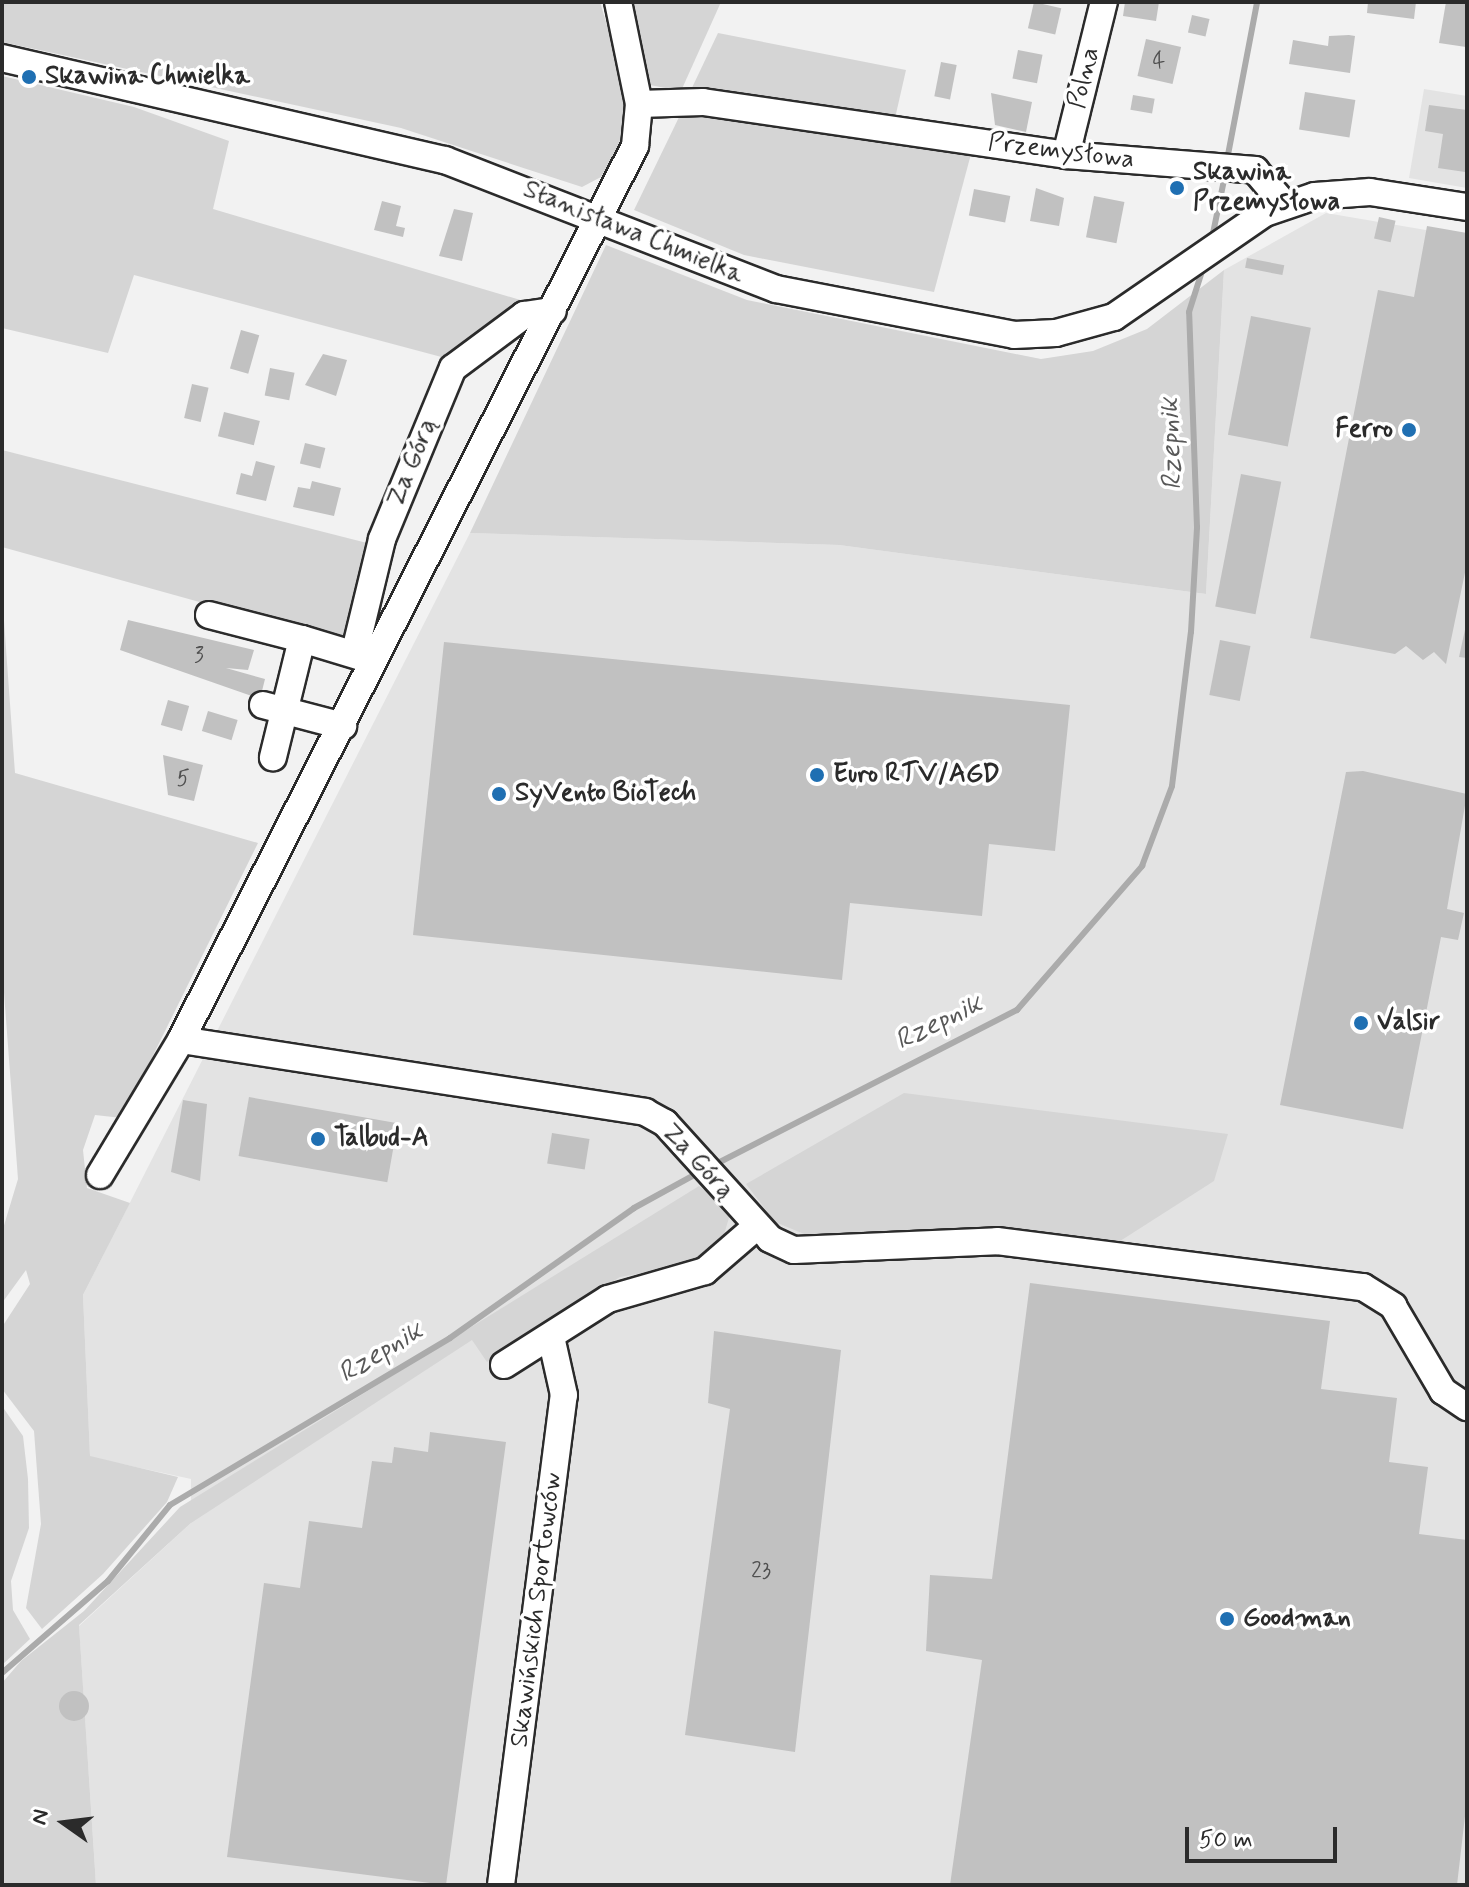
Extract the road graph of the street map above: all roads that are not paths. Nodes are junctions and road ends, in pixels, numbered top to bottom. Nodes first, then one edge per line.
1 (618, 2) edge
2 (1104, 2) edge
3 (2, 58) edge
4 (639, 104) junction
5 (1066, 155) junction
6 (1284, 204) junction
7 (1467, 207) edge
8 (596, 217) junction
9 (553, 311) junction
10 (209, 615) dead end
11 (302, 639) junction
12 (365, 657) junction
13 (274, 708) junction
14 (343, 726) junction
15 (273, 757) dead end
16 (181, 1040) junction
17 (100, 1175) dead end
18 (757, 1226) junction
19 (551, 1337) junction
20 (504, 1365) dead end
21 (1467, 1407) edge
22 (501, 1885) edge

1 - 4 street, Za Górą
2 - 5 street, Polna
3 - 8 street, Stanisława Chmielka
4 - 5 street, Przemysłowa
4 - 8 street, Za Górą
5 - 6 street, Przemysłowa
6 - 7 street
6 - 8 street, Stanisława Chmielka
8 - 9 street, Za Górą
9 - 12 street, Za Górą
9 - 12 street, Za Górą
10 - 11 street
11 - 12 street
11 - 13 street
12 - 14 street, Za Górą
13 - 14 street
13 - 15 street
14 - 16 street, Za Górą
16 - 17 street
16 - 18 street, Za Górą
18 - 19 street
18 - 21 street, Za Górą
19 - 20 street
19 - 22 street, Skawińskich Sportowców

